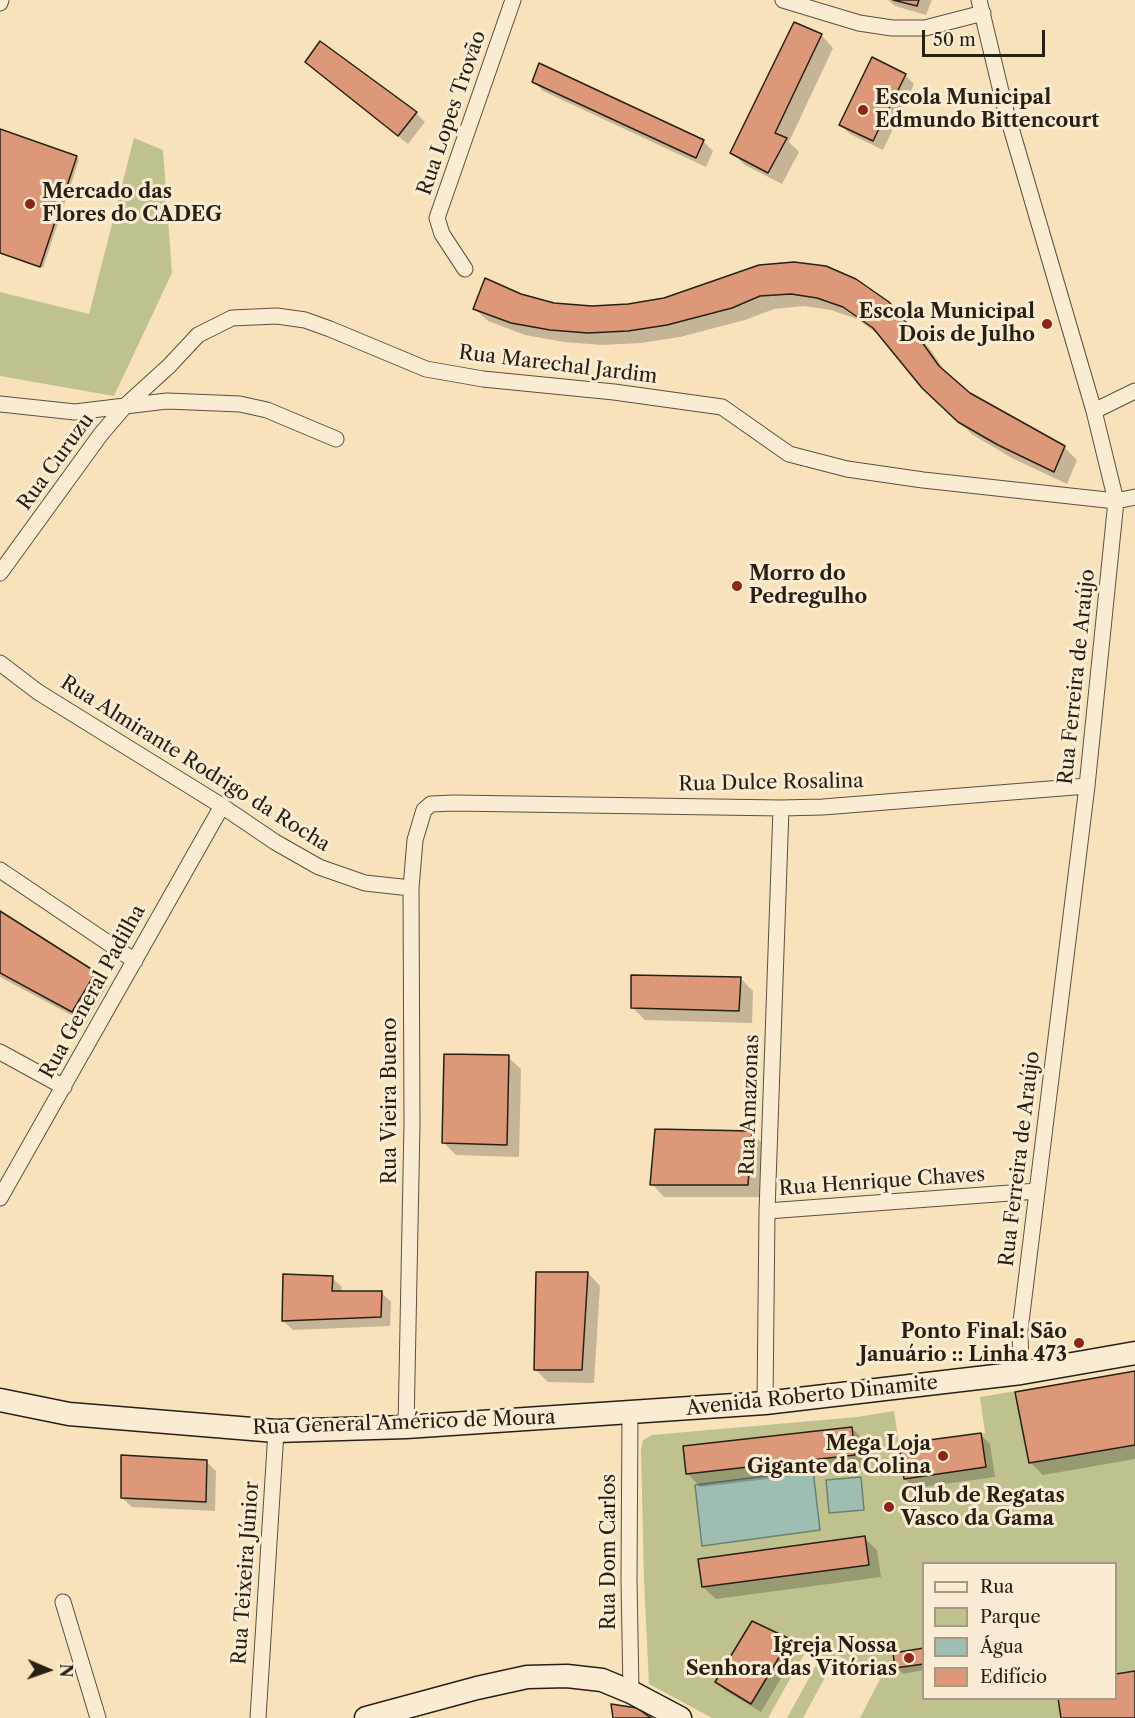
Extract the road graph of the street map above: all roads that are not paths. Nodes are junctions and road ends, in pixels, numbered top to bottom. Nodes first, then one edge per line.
1 (513, 0) edge
2 (783, 0) edge
3 (981, 7) edge
4 (465, 269) dead end
5 (1135, 391) edge
6 (0, 404) edge
7 (125, 406) junction
8 (1094, 411) junction
9 (336, 439) dead end
10 (1135, 497) edge
11 (1116, 501) junction
12 (0, 573) edge
13 (0, 663) edge
14 (1087, 786) junction
15 (454, 803) joint
16 (222, 806) junction
17 (781, 808) junction
18 (0, 870) edge
19 (411, 888) junction
20 (135, 961) junction
21 (0, 1052) edge
22 (64, 1087) junction
23 (1037, 1191) junction
24 (0, 1198) edge
25 (767, 1211) junction
26 (1135, 1353) edge
27 (1021, 1373) junction
28 (0, 1400) edge
29 (765, 1403) junction
30 (630, 1413) junction
31 (406, 1427) junction
32 (276, 1431) junction
33 (63, 1602) dead end
34 (631, 1692) junction
35 (98, 1718) edge
36 (258, 1718) edge
37 (366, 1718) edge
38 (680, 1718) edge

1 - 4 street, Rua Lopes Trovão
2 - 3 street
3 - 8 street, Rua Ferreira de Araújo
5 - 8 street
6 - 7 street
7 - 9 street
7 - 11 street, Rua Marechal Jardim
7 - 12 street, Rua Curuzu
8 - 11 street, Rua Ferreira de Araújo
10 - 11 street, Rua Marechal Jardim
11 - 14 street, Rua Ferreira de Araújo
13 - 16 street, Rua Almirante Rodrigo da Rocha
14 - 17 street, Rua Dulce Rosalina
14 - 23 street, Rua Ferreira de Araújo
15 - 17 street, Rua Dulce Rosalina
15 - 19 street, Rua Vieira Bueno
16 - 19 street, Rua Almirante Rodrigo da Rocha
16 - 20 street, Rua General Padilha
17 - 25 street, Rua Amazonas
18 - 20 street
19 - 31 street, Rua Vieira Bueno
20 - 22 street, Rua General Padilha
21 - 22 street
22 - 24 street, Rua General Padilha
23 - 25 street, Rua Henrique Chaves
23 - 27 street, Rua Ferreira de Araújo
25 - 29 street, Rua Amazonas
26 - 27 street, Avenida Roberto Dinamite
27 - 29 street, Avenida Roberto Dinamite
28 - 32 street, Rua General Américo de Moura
29 - 30 street, Avenida Roberto Dinamite
30 - 31 street, Rua General Américo de Moura
30 - 34 street, Rua Dom Carlos
31 - 32 street, Rua General Américo de Moura
32 - 36 street, Rua Teixeira Júnior
33 - 35 street
34 - 37 street
34 - 38 street

